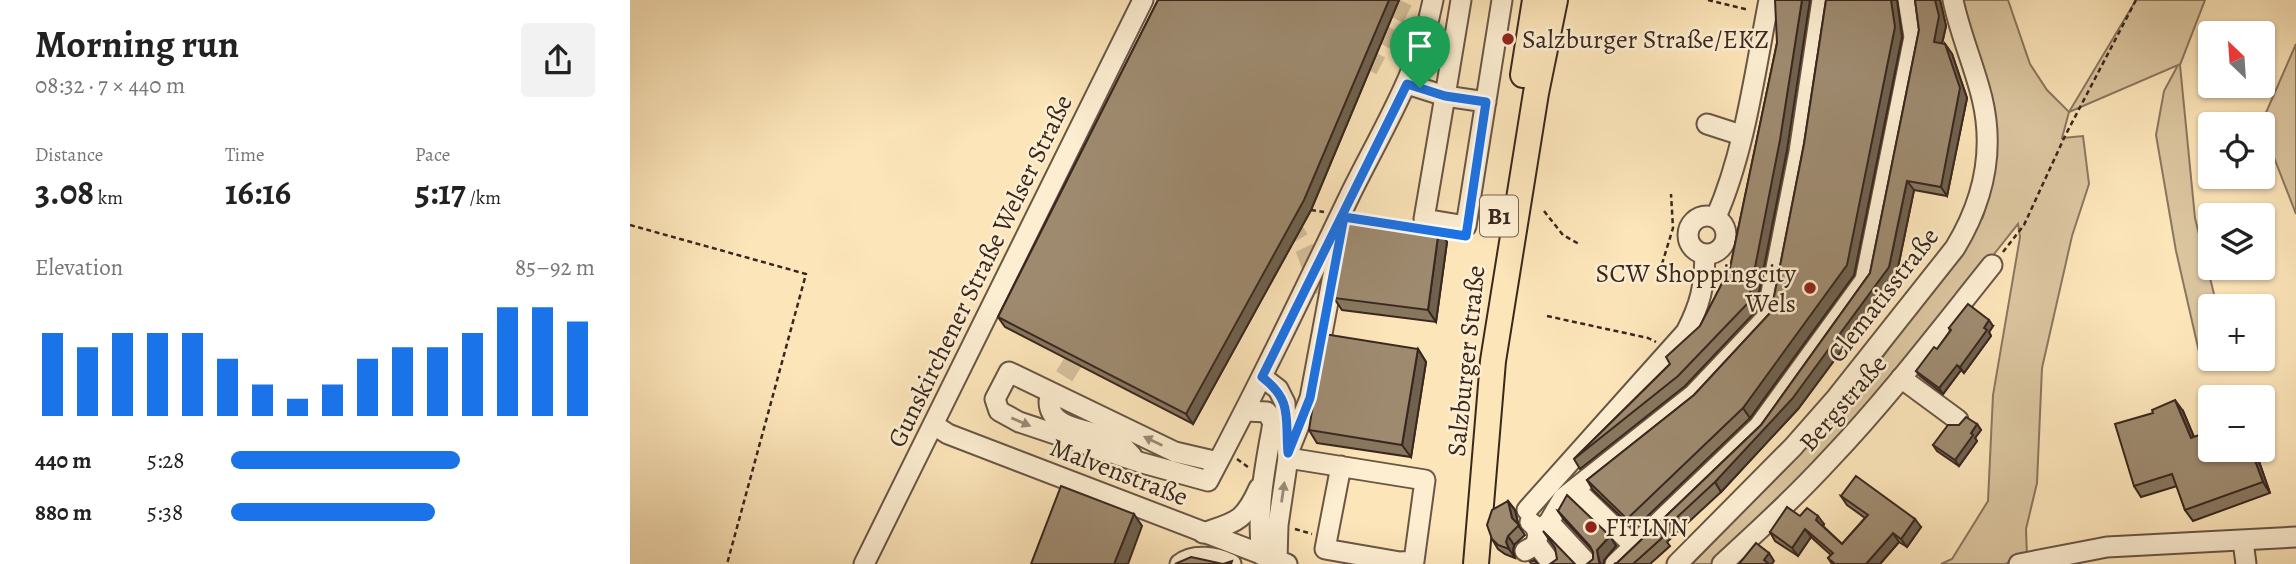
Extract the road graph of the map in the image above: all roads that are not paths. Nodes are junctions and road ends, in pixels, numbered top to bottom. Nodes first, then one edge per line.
1 (1143, 0) edge
2 (1422, 0) edge
3 (1433, 0) edge
4 (1461, 0) edge
5 (1502, 0) edge
6 (1535, 0) edge
7 (1555, 0) edge
8 (1822, 0) edge
9 (1908, 0) edge
10 (1953, 0) edge
11 (1768, 6) edge
12 (1421, 41) junction
13 (1407, 84) junction
14 (1445, 96) junction
15 (1486, 102) junction
16 (1707, 124) dead end
17 (1741, 135) junction
18 (1351, 193) junction
19 (1716, 217) junction
20 (1705, 255) junction
21 (1336, 262) junction
22 (1992, 265) road end
23 (1311, 294) junction
24 (1262, 377) junction
25 (1901, 378) junction
26 (1049, 401) dead end
27 (1246, 411) junction
28 (1958, 420) dead end
29 (934, 425) junction
30 (1289, 451) junction
31 (1139, 462) junction
32 (1218, 462) junction
33 (1341, 466) junction
34 (1263, 477) junction
35 (1574, 489) junction
36 (1533, 530) junction
37 (1203, 533) junction
38 (2296, 537) edge
39 (2243, 541) junction
40 (1634, 546) junction
41 (1275, 560) edge
42 (864, 564) edge
43 (1180, 564) edge
44 (1231, 564) edge
45 (1459, 564) edge
46 (1476, 564) edge
47 (1552, 564) edge
48 (1588, 564) edge
49 (1615, 564) edge
50 (1677, 564) edge
51 (1722, 564) edge
52 (2019, 564) edge
53 (2246, 564) edge

1 - 29 street, Gunskirchener Straße Welser Straße
2 - 12 street
3 - 12 street
4 - 14 street
5 - 15 street
6 - 45 main road, Salzburger Straße / B1
7 - 46 main road, Salzburger Straße / B1
8 - 35 street
9 - 40 street
10 - 50 street, Clematisstraße
11 - 17 street
12 - 13 street
13 - 14 street
13 - 18 street
14 - 15 street
14 - 15 street
16 - 17 street
17 - 19 street
18 - 21 street
18 - 23 street
19 - 20 street
19 - 20 street
20 - 36 street
21 - 23 street
21 - 30 street
22 - 25 street, Bergstraße
23 - 24 street
23 - 30 street
24 - 27 street
24 - 30 street
25 - 28 street
25 - 51 street, Bergstraße
26 - 31 street
27 - 32 street
27 - 34 street
29 - 37 street, Malvenstraße
29 - 42 street, Gunskirchener Straße Welser Straße
30 - 33 street
41 -> 30 street
31 - 32 street
32 -> 31 street
33 - 33 street
34 - 37 street
34 - 41 street
35 - 36 street
35 - 40 street
36 - 47 street
36 - 48 street
37 - 41 street, Malvenstraße
38 - 39 street
39 - 52 street
39 - 53 street
40 - 49 street
43 - 44 street

